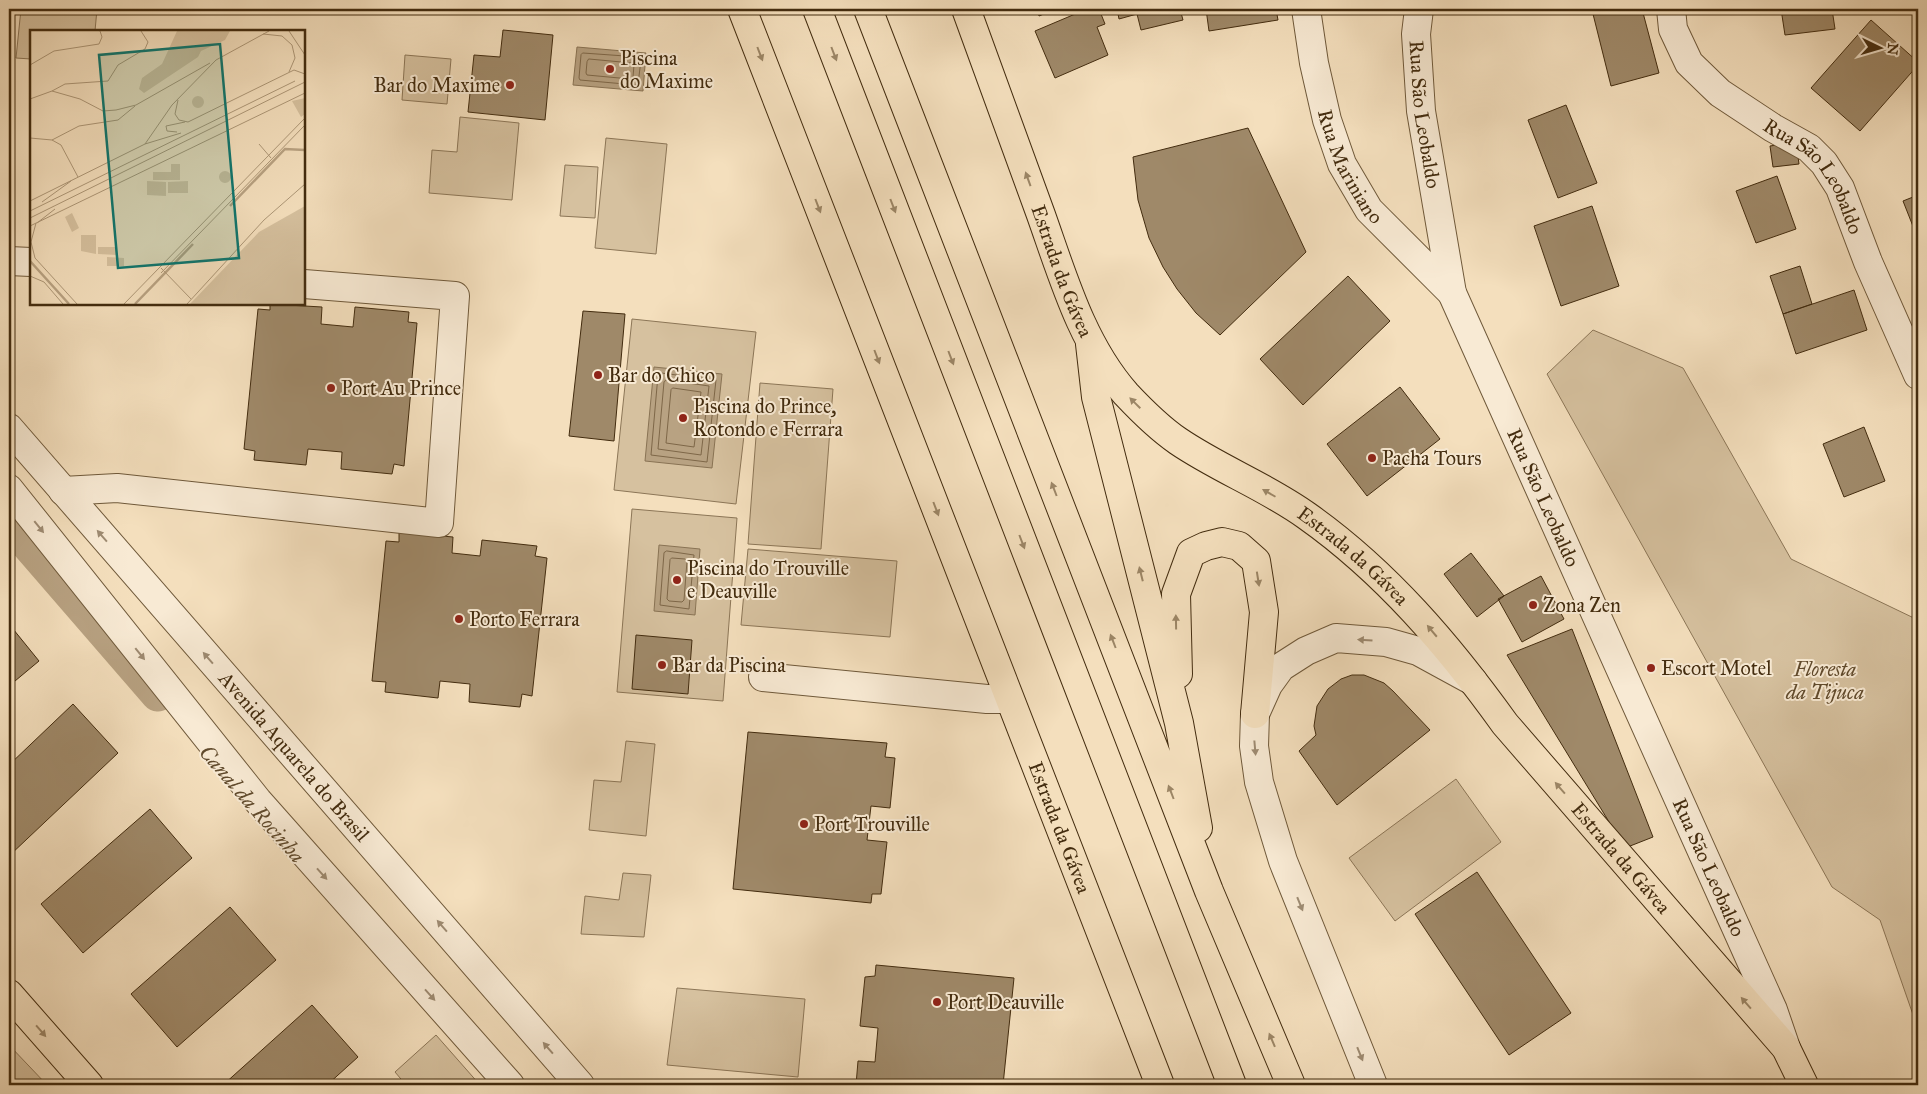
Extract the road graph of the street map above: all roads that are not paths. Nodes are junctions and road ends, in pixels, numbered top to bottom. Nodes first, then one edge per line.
1 (742, 9) edge
2 (817, 9) edge
3 (868, 9) edge
4 (966, 9) edge
5 (1306, 9) edge
6 (1419, 9) edge
7 (1671, 9) edge
8 (9, 261) edge
9 (30, 262) edge
10 (305, 284) edge
11 (1452, 293) junction
12 (1090, 344) junction
13 (1918, 375) edge
14 (9, 428) edge
15 (9, 489) edge
16 (63, 491) junction
17 (763, 677) dead end
18 (1475, 682) junction
19 (1009, 699) junction
20 (1255, 714) junction
21 (1179, 723) junction
22 (1209, 891) junction
23 (9, 994) edge
24 (1786, 1048) junction
25 (89, 1085) edge
26 (510, 1085) edge
27 (580, 1085) edge
28 (1160, 1085) edge
29 (1232, 1085) edge
30 (1291, 1085) edge
31 (1372, 1085) edge
32 (1804, 1085) edge

1 -> 19 main road, Estrada da Gávea
2 -> 29 main road
22 -> 3 main road
12 -> 4 main road, Estrada da Gávea
5 - 11 street, Rua Mariniano
6 - 11 street, Rua São Leobaldo
7 - 13 street, Rua São Leobaldo
8 - 9 street
10 - 16 street
11 - 24 street, Rua São Leobaldo
18 -> 12 main road, Estrada da Gávea
21 -> 12 main road
14 - 16 street, Avenida Aquarela do Brasil
15 -> 26 street
27 -> 16 street, Avenida Aquarela do Brasil
17 - 19 street
18 -> 20 street
24 -> 18 main road, Estrada da Gávea
19 - 28 main road, Estrada da Gávea
21 -> 20 main road
20 -> 31 street
21 - 22 main road
30 -> 22 main road
23 -> 25 main road
24 - 32 main road, Estrada da Gávea

